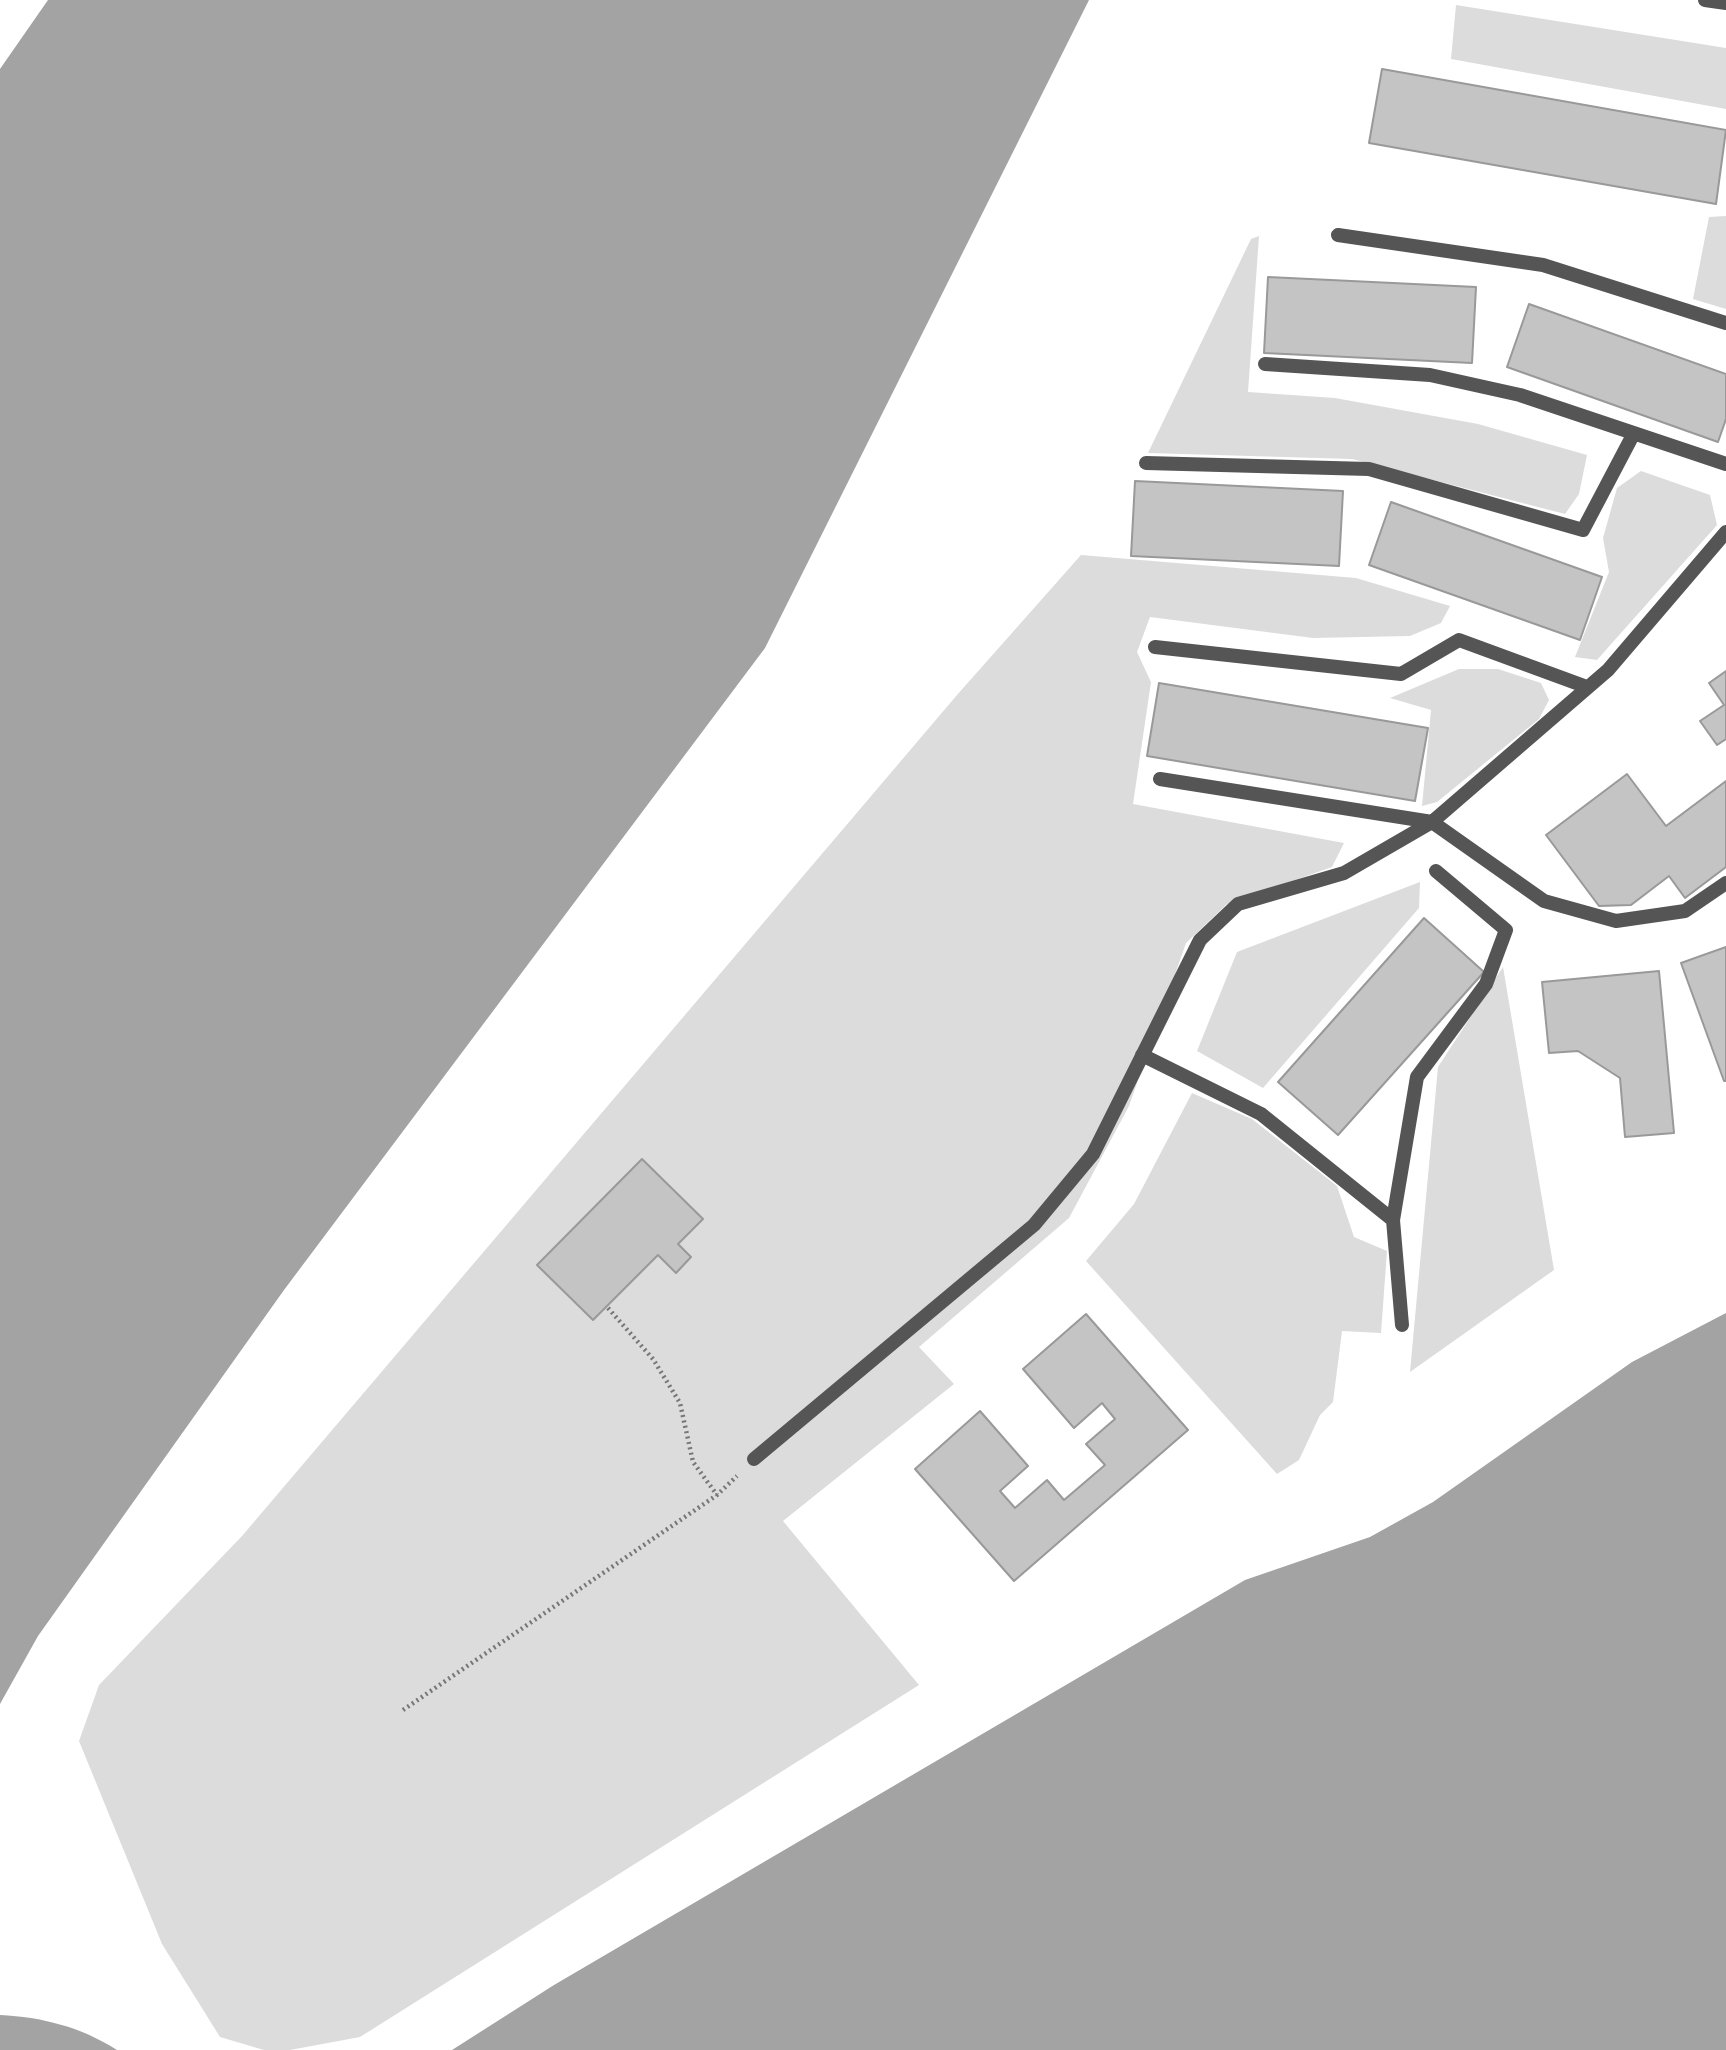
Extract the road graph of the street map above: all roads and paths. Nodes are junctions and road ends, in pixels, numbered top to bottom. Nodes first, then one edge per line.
1 (1705, 0) edge
2 (1726, 3) edge
3 (1338, 235) dead end
4 (1726, 323) edge
5 (1265, 365) dead end
6 (1634, 433) junction
7 (1146, 463) dead end
8 (1726, 464) edge
9 (1726, 532) edge
10 (1155, 647) dead end
11 (1587, 687) junction
12 (1160, 779) dead end
13 (1433, 822) junction
14 (1436, 872) dead end
15 (1726, 883) edge
16 (1142, 1055) junction
17 (1393, 1220) junction
18 (608, 1308) dead end
19 (1402, 1325) dead end
20 (754, 1459) joint
21 (717, 1495) junction
22 (403, 1710) dead end

1 - 2 street
3 - 4 street
5 - 6 street
6 - 7 street
6 - 8 street
9 - 11 street
10 - 11 street
11 - 13 street
12 - 13 street
13 - 15 street
13 - 16 street
14 - 17 street
16 - 17 street
16 - 20 street
17 - 19 street
18 - 21 path
20 - 21 path
21 - 22 path

